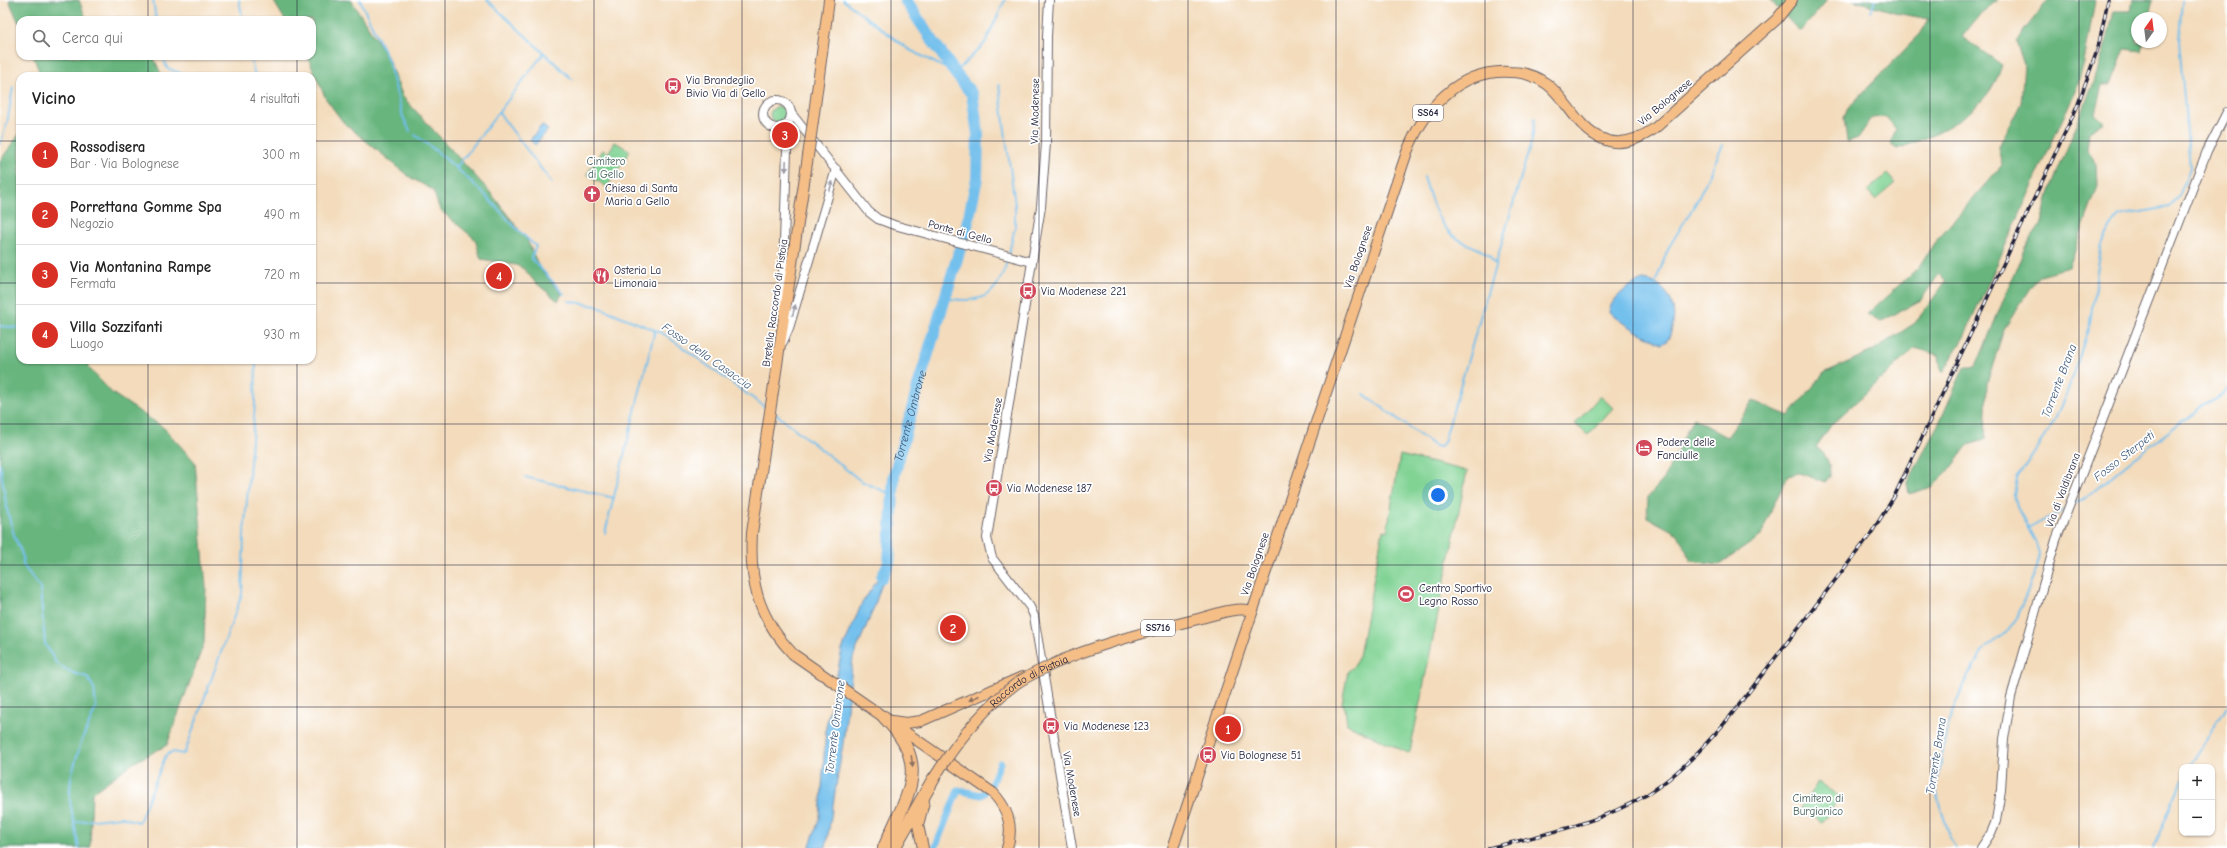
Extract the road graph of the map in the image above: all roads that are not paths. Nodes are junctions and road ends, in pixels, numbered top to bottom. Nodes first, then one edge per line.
1 (829, 0) edge
2 (1049, 0) edge
3 (1792, 0) edge
4 (2227, 112) edge
5 (791, 113) junction
6 (785, 125) junction
7 (801, 126) junction
8 (836, 169) junction
9 (1032, 262) junction
10 (784, 319) junction
11 (781, 347) junction
12 (1252, 611) junction
13 (1036, 672) junction
14 (884, 718) junction
15 (934, 778) junction
16 (897, 846) edge
17 (884, 848) edge
18 (923, 848) edge
19 (1007, 848) edge
20 (1072, 848) edge
21 (1173, 848) edge
22 (1981, 848) edge

1 - 10 main road, Bretella Raccordo di Pistoia, bridge
2 - 9 street, Via Modenese
3 - 12 main road, Via Bolognese / SS64
4 - 22 street, Via di Valdibrana
5 - 6 street
5 - 6 street
5 - 7 street, Ponte di Gello
6 - 7 street
6 -> 10 street
7 - 8 street, Ponte di Gello
8 - 9 street, Ponte di Gello
11 -> 8 street
9 - 20 street, Via Modenese
10 - 11 main road, Bretella Raccordo di Pistoia
11 - 14 main road, Bretella Raccordo di Pistoia
12 - 13 main road, Raccordo di Pistoia / SS716, bridge
12 - 21 main road, Via Bolognese
13 -> 14 main road, bridge
13 - 15 main road, Raccordo di Pistoia / SS716, bridge
14 -> 17 highway
14 - 19 main road, Bretella Raccordo di Pistoia
15 - 16 highway, Raccordo di Pistoia / SS716
15 - 18 main road

